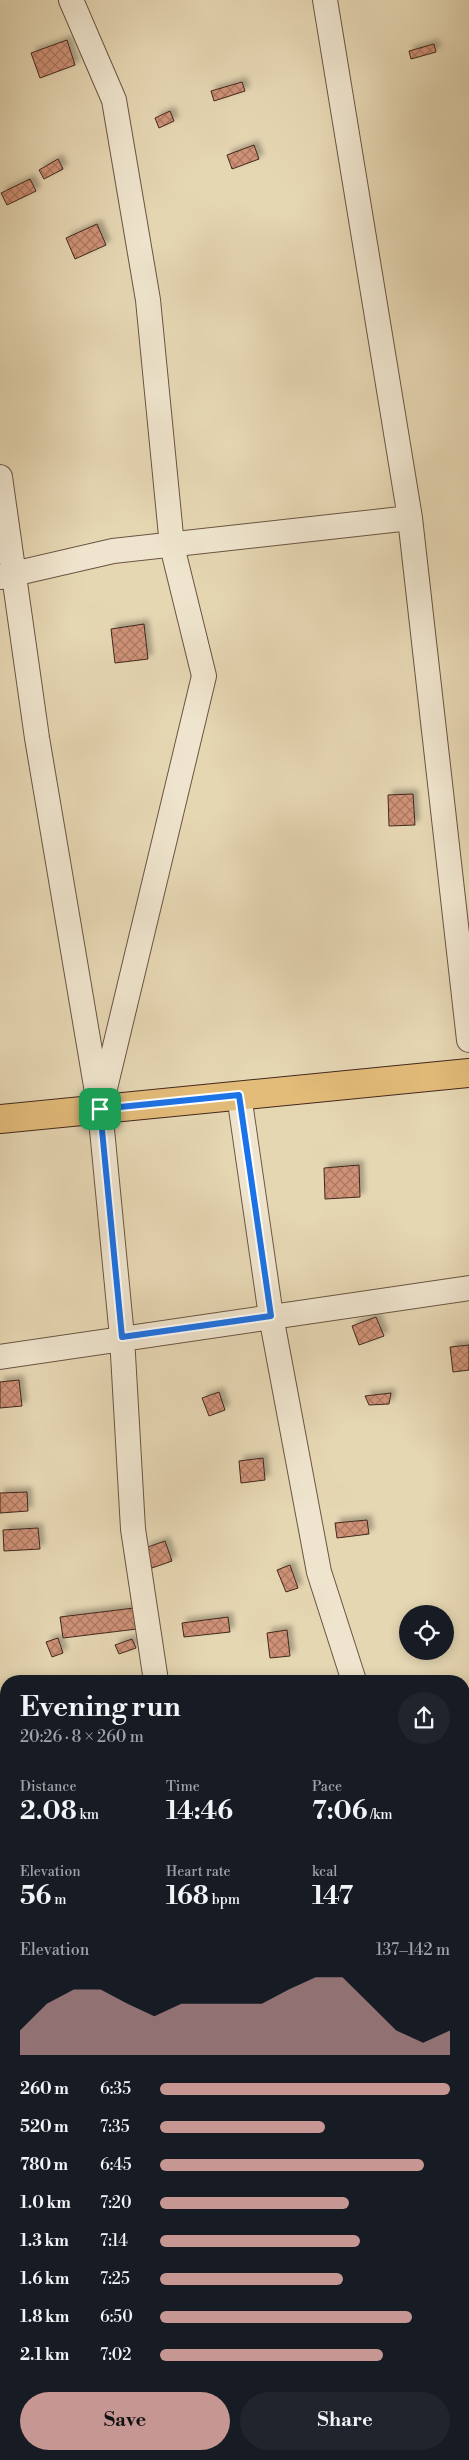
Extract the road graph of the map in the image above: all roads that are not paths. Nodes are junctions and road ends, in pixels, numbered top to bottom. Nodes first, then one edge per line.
1 (71, 0) edge
2 (325, 0) edge
3 (0, 477) edge
4 (410, 518) junction
5 (172, 546) junction
6 (7, 575) edge
7 (469, 1040) edge
8 (469, 1073) edge
9 (239, 1095) junction
10 (100, 1109) junction
11 (0, 1119) edge
12 (469, 1288) edge
13 (271, 1316) junction
14 (122, 1337) junction
15 (0, 1356) edge
16 (155, 1675) edge
17 (352, 1675) edge

1 - 5 street
2 - 4 street
3 - 6 street
4 - 5 street
4 - 7 street
5 - 6 street
5 - 10 street
6 - 10 street
8 - 9 main road
9 - 10 main road
9 - 13 street
10 - 11 main road
10 - 14 street
12 - 13 street
13 - 14 street
13 - 17 street
14 - 15 street
14 - 16 street

